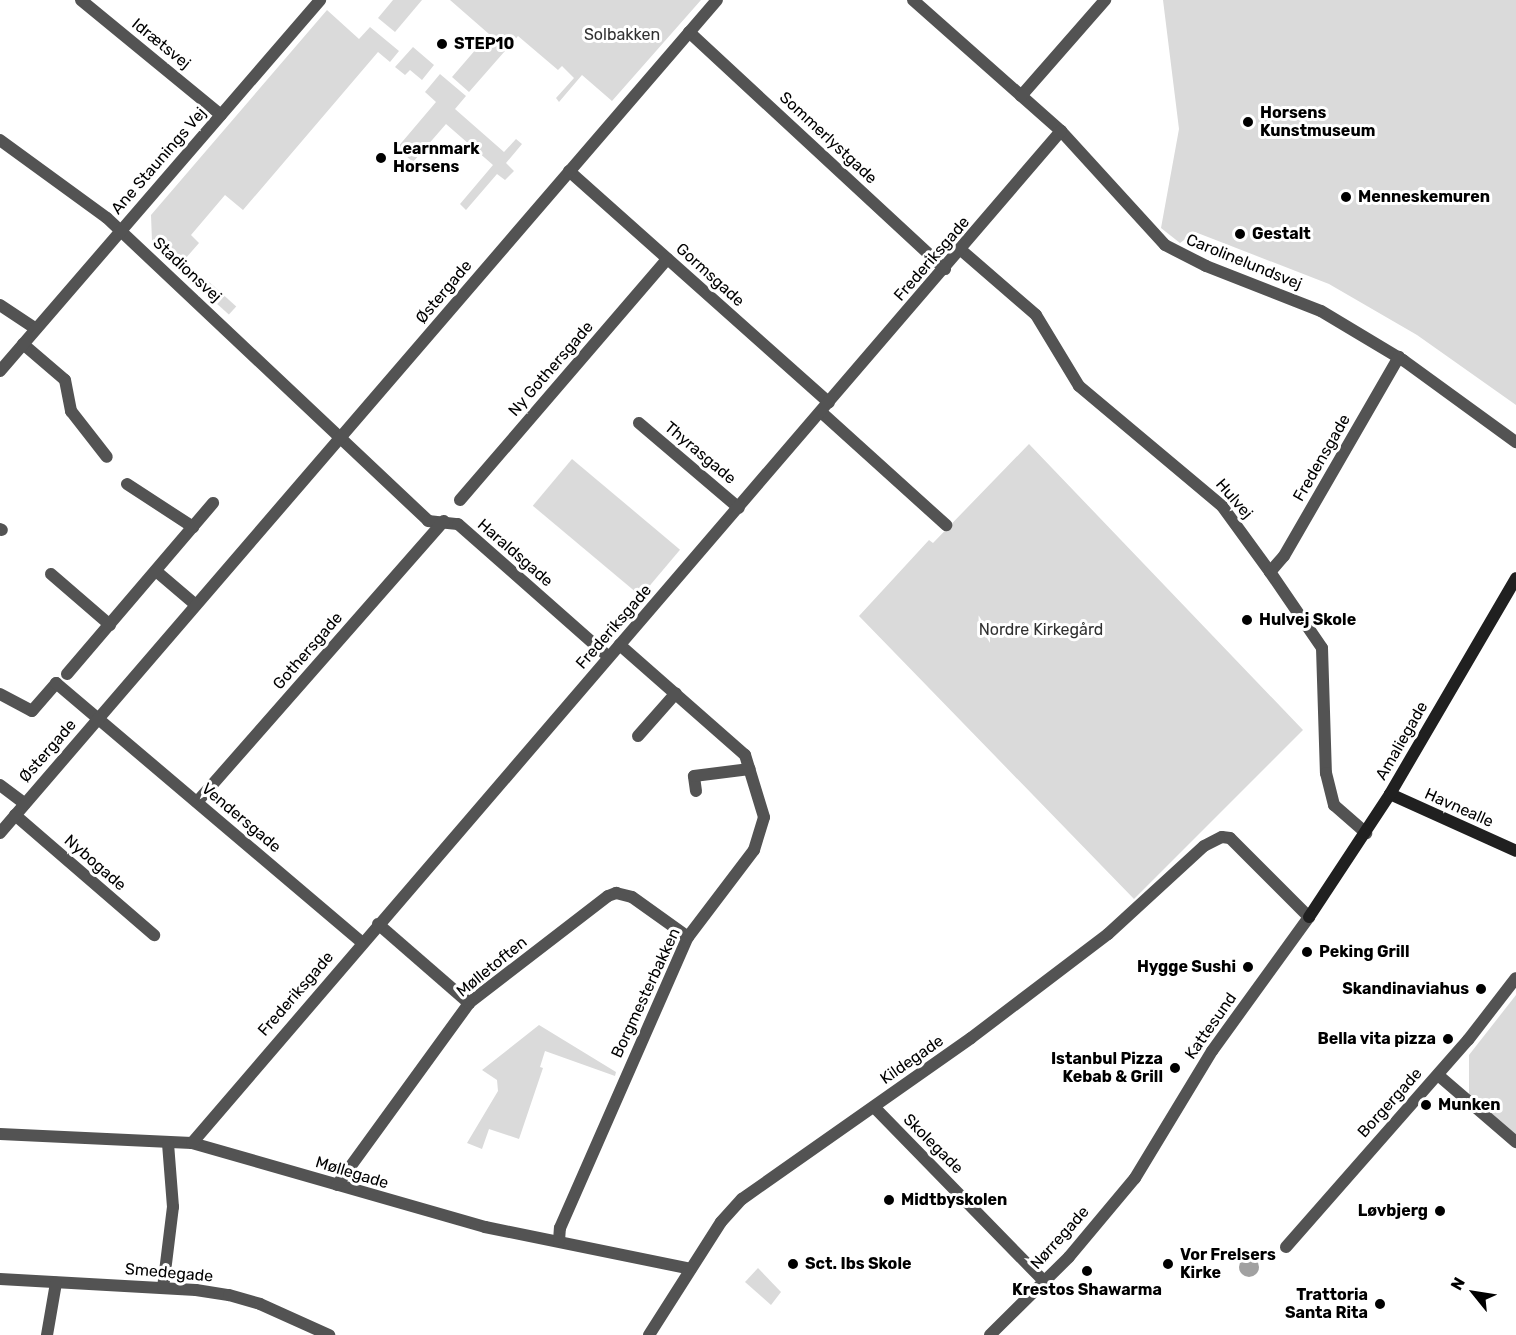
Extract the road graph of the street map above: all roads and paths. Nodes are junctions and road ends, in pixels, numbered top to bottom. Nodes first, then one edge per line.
1 (81, 0) edge
2 (320, 0) edge
3 (717, 0) edge
4 (913, 0) edge
5 (1105, 0) edge
6 (689, 32) junction
7 (1022, 96) junction
8 (221, 115) junction
9 (1061, 131) junction
10 (0, 140) edge
11 (569, 171) junction
12 (121, 231) junction
13 (961, 250) junction
14 (667, 259) junction
15 (945, 269) junction
16 (0, 304) edge
17 (36, 329) junction
18 (23, 344) junction
19 (1399, 357) junction
20 (0, 371) edge
21 (825, 408) junction
22 (639, 423) dead end
23 (342, 437) junction
24 (1516, 442) edge
25 (107, 457) dead end
26 (127, 484) dead end
27 (460, 500) dead end
28 (213, 503) dead end
29 (739, 508) junction
30 (444, 521) junction
31 (946, 525) dead end
32 (193, 526) junction
33 (156, 570) junction
34 (1270, 572) junction
35 (51, 574) dead end
36 (1516, 578) edge
37 (196, 605) junction
38 (110, 625) junction
39 (620, 645) junction
40 (609, 657) junction
41 (67, 674) dead end
42 (676, 693) junction
43 (0, 694) edge
44 (99, 718) junction
45 (638, 736) dead end
46 (750, 769) junction
47 (0, 784) edge
48 (696, 792) dead end
49 (1390, 794) junction
50 (197, 802) junction
51 (25, 804) junction
52 (15, 815) junction
53 (0, 833) edge
54 (1366, 833) junction
55 (1516, 851) edge
56 (1309, 917) junction
57 (378, 924) junction
58 (154, 935) dead end
59 (688, 937) junction
60 (363, 943) junction
61 (1516, 978) edge
62 (469, 1003) junction
63 (1438, 1075) junction
64 (873, 1107) junction
65 (0, 1134) edge
66 (1516, 1142) edge
67 (168, 1143) junction
68 (192, 1143) junction
69 (1149, 1159) joint
70 (337, 1185) junction
71 (559, 1241) junction
72 (1286, 1247) dead end
73 (691, 1269) junction
74 (0, 1279) edge
75 (1044, 1281) junction
76 (56, 1283) junction
77 (163, 1288) junction
78 (47, 1335) edge
79 (329, 1335) edge
80 (649, 1335) edge
81 (990, 1335) edge

1 - 8 street, Idrætsvej
2 - 8 street, Ane Staunings Vej
3 - 6 street, Østergade
4 - 7 street, Carolinelundsvej
5 - 7 street
6 - 11 street, Østergade
6 - 15 street, Sommerlystgade
7 - 9 street, Carolinelundsvej
8 - 12 street, Ane Staunings Vej
9 - 13 street, Frederiksgade
9 - 19 street, Carolinelundsvej
10 - 12 street, Stadionsvej
11 - 14 street, Gormsgade
11 - 23 street, Østergade
12 - 17 street, Ane Staunings Vej
12 - 23 street, Stadionsvej
13 - 15 street, Frederiksgade
13 - 34 street, Hulvej
14 - 21 street, Gormsgade
14 - 27 street, Ny Gothersgade
15 - 21 street, Frederiksgade
16 - 17 street
17 - 18 street, Ane Staunings Vej
18 - 20 street, Ane Staunings Vej
18 - 25 street
19 - 24 street, Carolinelundsvej
19 - 34 street, Fredensgade
21 - 29 street, Frederiksgade
21 - 31 street, Gormsgade
22 - 29 street, Thyrasgade
23 - 30 street, Haraldsgade
23 - 37 street, Østergade
26 - 32 street
28 - 32 street
29 - 39 street, Frederiksgade
30 - 40 street, Haraldsgade
30 - 50 street, Gothersgade
32 - 33 street
33 - 37 street
33 - 38 street
34 - 54 street, Hulvej
35 - 38 street
36 - 49 street, Amaliegade
37 - 44 street, Østergade
38 - 41 street
39 - 40 street, Frederiksgade
39 - 42 street, Borgmesterbakken
40 - 57 street, Frederiksgade
42 - 45 street
42 - 46 street, Borgmesterbakken
43 - 44 street, Østergade
44 - 50 street, Vendersgade
44 - 51 street, Østergade
46 - 48 street
46 - 59 street, Borgmesterbakken
47 - 51 street
49 - 54 street, Amaliegade
49 - 55 street, Havnealle
50 - 60 street, Vendersgade
51 - 52 street, Østergade
52 - 53 street, Østergade
52 - 58 street, Nybogade
54 - 56 street, Amaliegade
56 - 64 street, Kildegade
56 - 69 street, Kattesund
57 - 60 street, Frederiksgade
57 - 62 street
59 - 62 street, Mølletoften
59 - 71 street, Borgmesterbakken
60 - 68 street, Frederiksgade
61 - 63 street, Borgergade
62 - 70 street, Mølletoften
63 - 66 street
63 - 72 street, Borgergade
64 - 73 street, Kildegade
64 - 75 street, Skolegade
65 - 67 street, Møllegade
67 - 68 street, Møllegade
67 - 77 street
68 - 70 street, Møllegade
69 - 75 street, Nørregade
70 - 71 street, Møllegade
71 - 73 street, Møllegade
73 - 80 street, Kildegade
74 - 76 street, Smedegade
75 - 81 street, Nørregade
76 - 77 street, Smedegade
76 - 78 street
77 - 79 street, Smedegade

